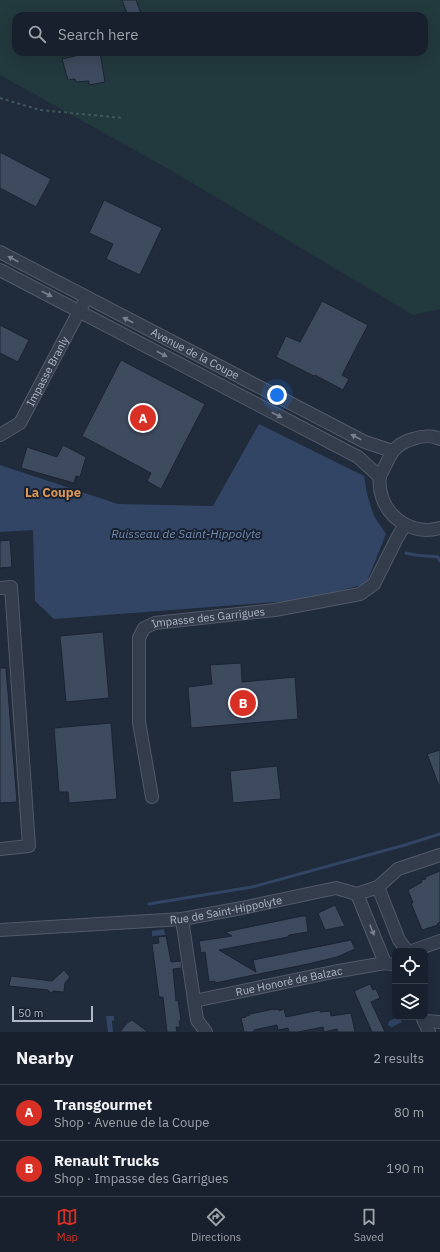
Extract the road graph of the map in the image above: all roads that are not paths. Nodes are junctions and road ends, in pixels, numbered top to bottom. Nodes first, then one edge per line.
1 (0, 252) edge
2 (0, 270) edge
3 (86, 298) junction
4 (80, 311) junction
5 (0, 435) edge
6 (440, 439) edge
7 (392, 451) junction
8 (380, 477) junction
9 (405, 525) junction
10 (440, 528) edge
11 (0, 588) edge
12 (152, 797) dead end
13 (0, 849) edge
14 (440, 855) edge
15 (378, 887) junction
16 (357, 894) junction
17 (182, 919) junction
18 (0, 930) edge
19 (440, 941) edge
20 (405, 948) edge
21 (420, 948) edge
22 (390, 964) edge
23 (194, 1001) junction
24 (440, 1022) edge
25 (425, 1023) edge
26 (206, 1032) edge

3 -> 1 street, Avenue de la Coupe
2 -> 4 street, Avenue de la Coupe
3 - 4 street, Impasse Branly
7 -> 3 street, Avenue de la Coupe
4 - 5 street, Impasse Branly
4 -> 8 street, Avenue de la Coupe
6 - 7 street
7 - 8 street
8 - 9 street
9 - 10 street
9 - 12 street, Impasse des Garrigues
11 - 13 street
14 - 15 street
15 - 16 street
15 - 20 street
16 - 17 street, Rue de Saint-Hippolyte
16 -> 22 street
17 - 18 street, Rue de Saint-Hippolyte
17 - 23 street
19 - 21 street
22 - 23 street, Rue Honoré de Balzac
23 - 26 street
24 - 25 street

